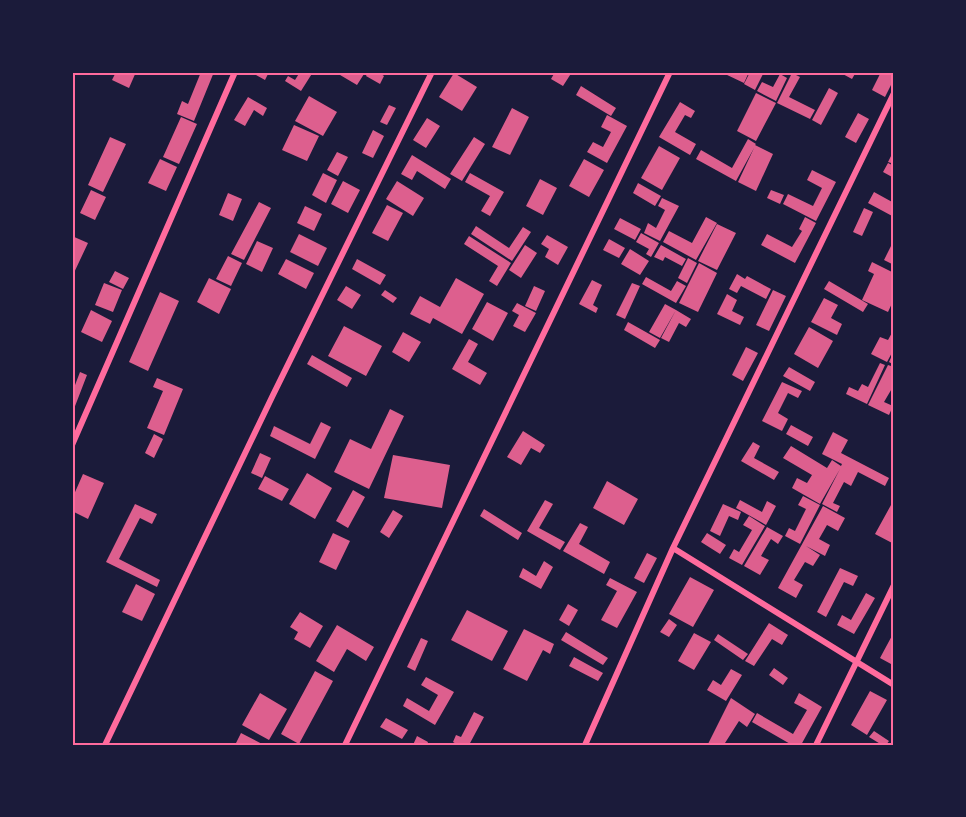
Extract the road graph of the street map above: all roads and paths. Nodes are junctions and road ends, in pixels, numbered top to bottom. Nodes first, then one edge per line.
1 (235, 72) edge
2 (432, 72) edge
3 (670, 72) edge
4 (894, 93) edge
5 (72, 445) edge
6 (674, 548) junction
7 (894, 585) edge
8 (857, 662) junction
9 (894, 685) edge
10 (105, 745) edge
11 (345, 745) edge
12 (585, 745) edge
13 (816, 745) edge

1 - 5 street
2 - 10 street
3 - 11 street
4 - 6 street
6 - 8 street
6 - 12 street
7 - 8 street
8 - 9 street
8 - 13 street

